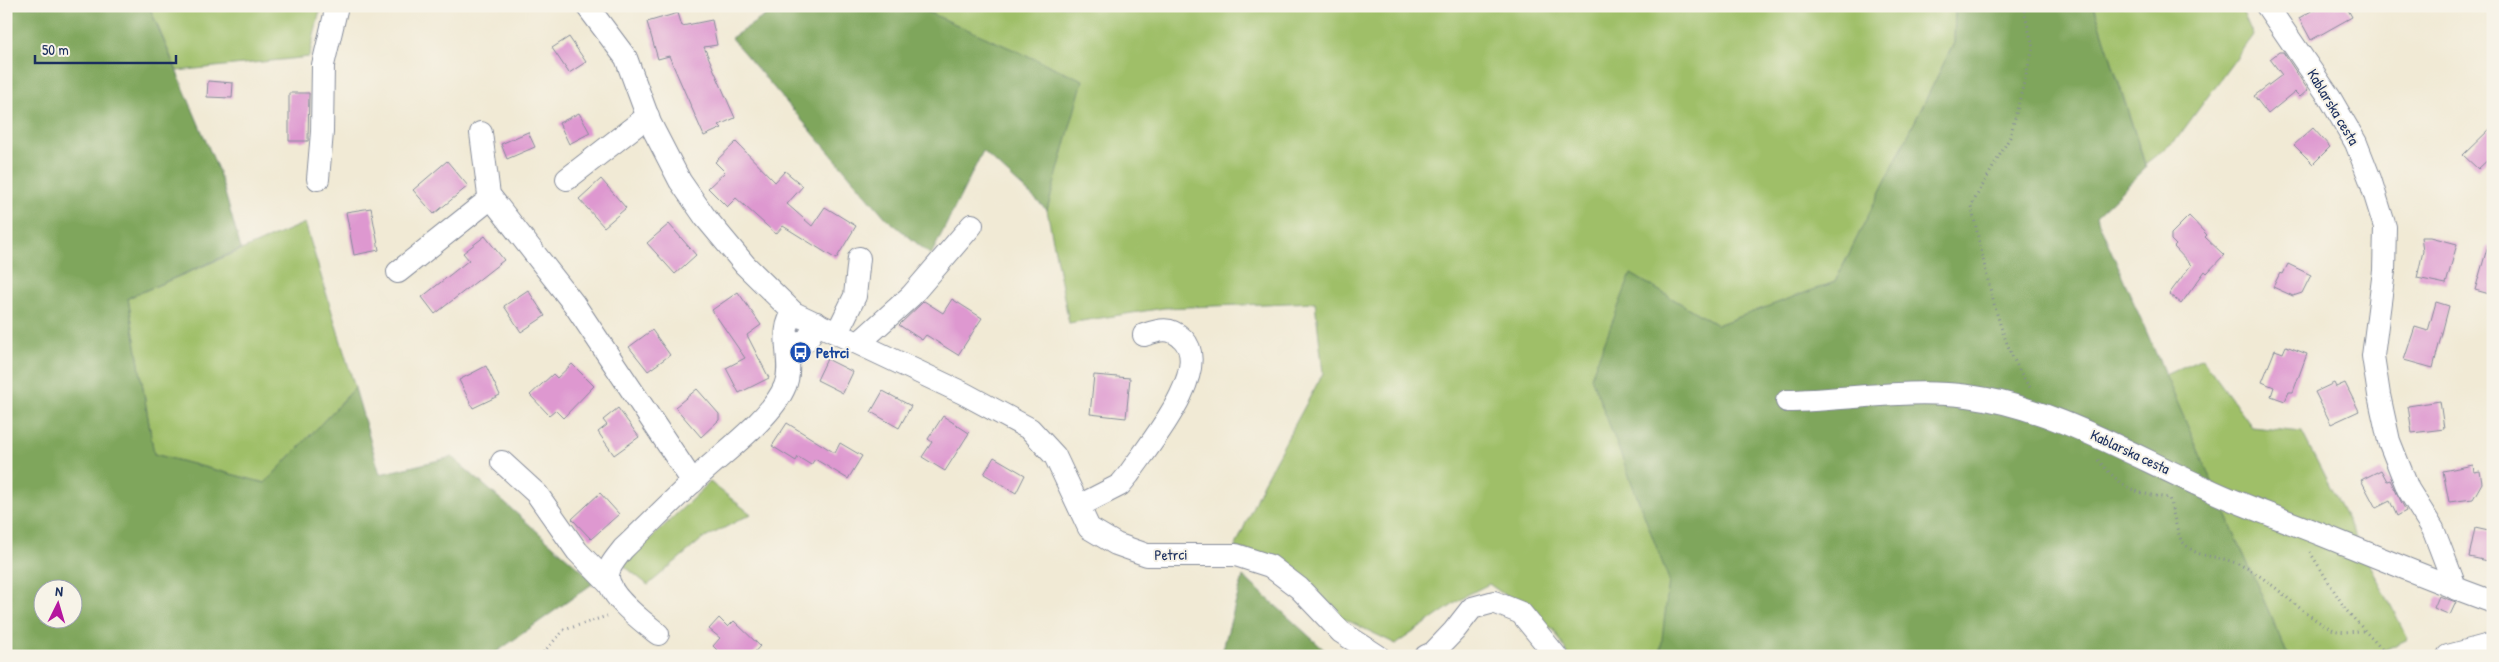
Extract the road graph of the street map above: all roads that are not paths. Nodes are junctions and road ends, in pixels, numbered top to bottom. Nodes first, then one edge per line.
1 (337, 6) edge
2 (587, 6) edge
3 (2266, 6) edge
4 (648, 116) junction
5 (481, 133) dead end
6 (318, 179) dead end
7 (567, 179) dead end
8 (491, 198) junction
9 (972, 225) dead end
10 (859, 258) dead end
11 (398, 272) dead end
12 (794, 313) junction
13 (817, 323) junction
14 (837, 333) junction
15 (1144, 335) dead end
16 (859, 343) junction
17 (788, 346) junction
18 (1787, 401) dead end
19 (502, 462) dead end
20 (693, 482) junction
21 (1079, 506) junction
22 (611, 586) junction
23 (2456, 589) junction
24 (2493, 602) edge
25 (658, 634) dead end
26 (2479, 650) edge
27 (1378, 656) edge
28 (1426, 656) edge
29 (1556, 656) edge
30 (2448, 656) edge

1 - 6 street
2 - 4 street, Petrci
3 - 23 street, Kablarska cesta
4 - 7 street
4 - 12 street, Petrci
5 - 8 street
8 - 11 street
8 - 20 street
9 - 16 street
10 - 14 street
12 - 13 street, Petrci
12 - 17 street
13 - 14 street, Petrci
13 - 17 street
14 - 16 street, Petrci
15 - 21 street
16 - 21 street, Petrci
17 - 20 street
18 - 23 street, Kablarska cesta
19 - 22 street
20 - 22 street
21 - 27 street, Petrci
22 - 25 street
23 - 24 street, Kablarska cesta
26 - 30 street
28 - 29 street

